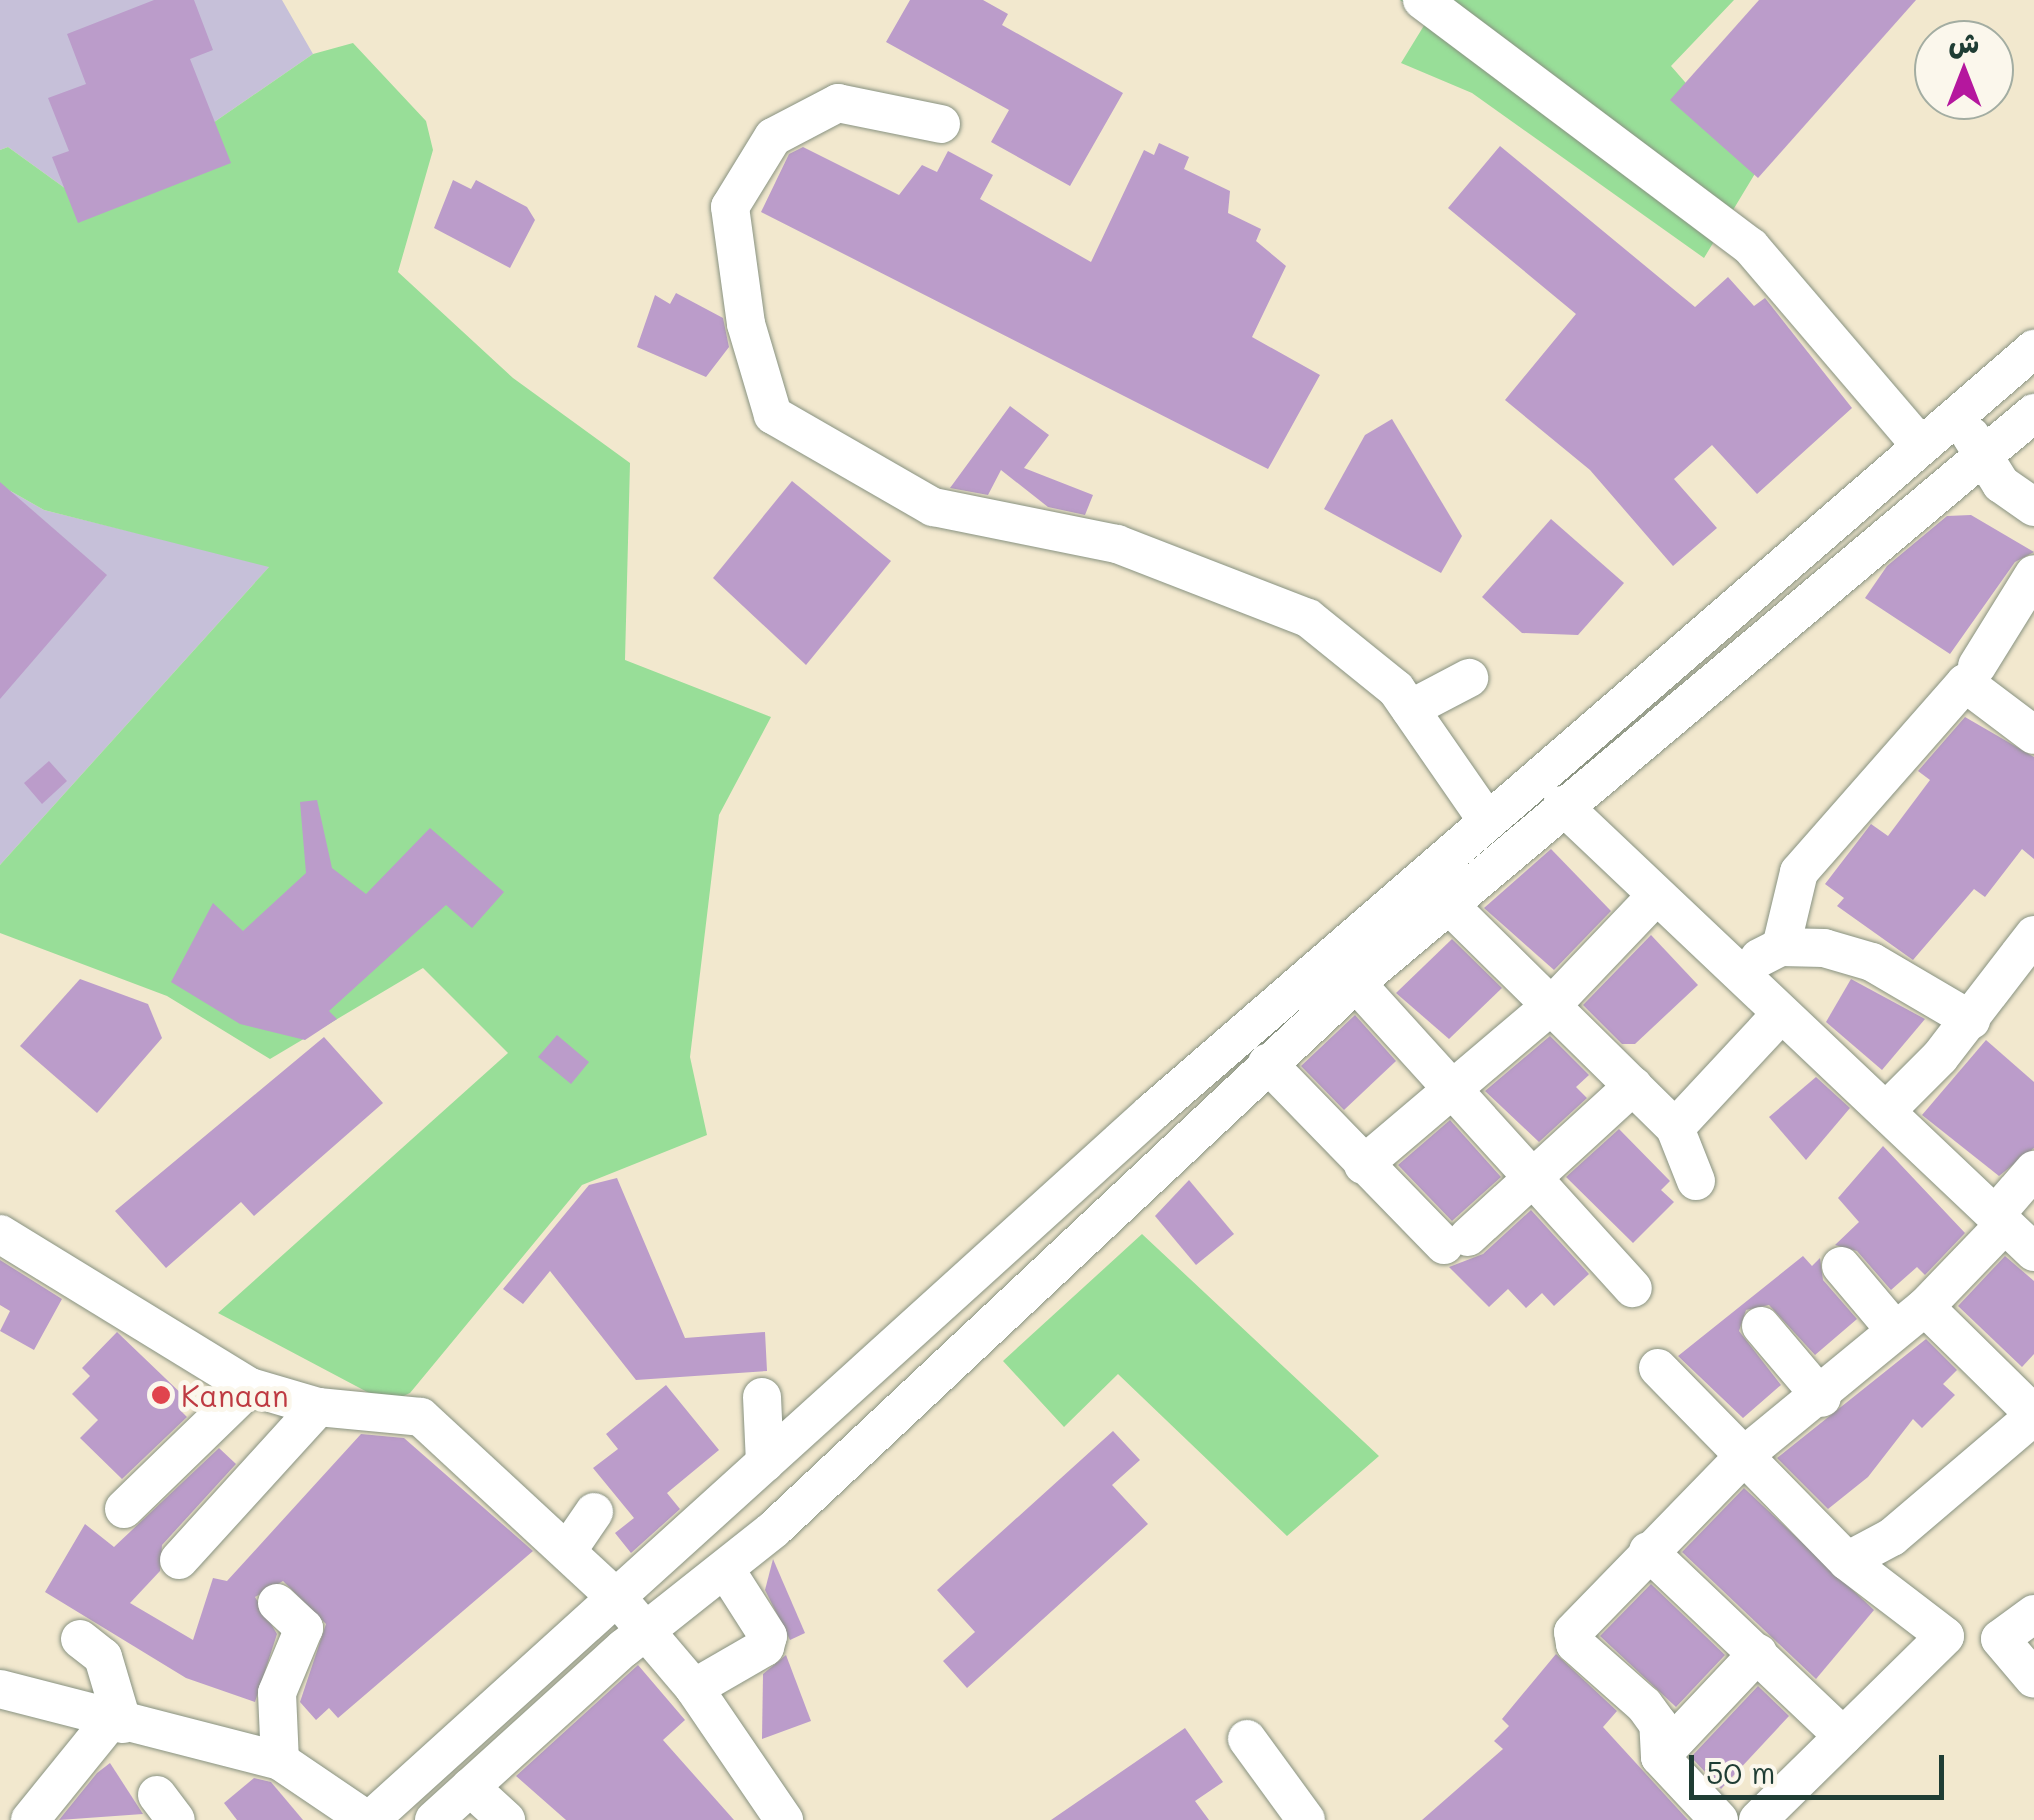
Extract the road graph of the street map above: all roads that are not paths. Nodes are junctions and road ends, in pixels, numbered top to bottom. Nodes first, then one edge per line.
1 (1422, 0) edge
2 (940, 124) dead end
3 (2021, 360) edge
4 (1961, 410) junction
5 (2029, 433) edge
6 (1919, 444) junction
7 (1982, 460) junction
8 (2034, 507) edge
9 (2024, 570) edge
10 (1977, 666) dead end
11 (1470, 678) dead end
12 (1410, 709) junction
13 (2034, 735) edge
14 (1562, 805) junction
15 (1486, 819) junction
16 (1656, 898) junction
17 (1449, 905) junction
18 (2034, 934) edge
19 (1781, 947) junction
20 (1734, 971) junction
21 (2034, 974) edge
22 (1356, 983) junction
23 (1552, 1004) junction
24 (1781, 1014) junction
25 (1970, 1020) junction
26 (1266, 1062) junction
27 (1633, 1086) junction
28 (1452, 1088) junction
29 (1890, 1115) junction
30 (1675, 1128) junction
31 (1363, 1165) junction
32 (2034, 1170) edge
33 (1534, 1171) junction
34 (1696, 1181) dead end
35 (1998, 1222) junction
36 (0, 1234) edge
37 (2034, 1252) edge
38 (1841, 1266) dead end
39 (1633, 1288) dead end
40 (1925, 1307) junction
41 (1760, 1326) dead end
42 (1895, 1330) junction
43 (1658, 1368) dead end
44 (250, 1387) junction
45 (762, 1397) dead end
46 (1822, 1398) junction
47 (332, 1409) junction
48 (2034, 1415) edge
49 (1748, 1452) junction
50 (765, 1463) junction
51 (124, 1509) dead end
52 (594, 1512) dead end
53 (568, 1550) junction
54 (1648, 1552) junction
55 (197, 1559) dead end
56 (1847, 1560) junction
57 (727, 1572) junction
58 (620, 1601) junction
59 (276, 1603) dead end
60 (2034, 1614) edge
61 (646, 1630) junction
62 (80, 1638) dead end
63 (1758, 1653) junction
64 (2034, 1679) edge
65 (694, 1688) junction
66 (0, 1689) edge
67 (117, 1722) junction
68 (1843, 1736) junction
69 (1247, 1738) dead end
70 (1660, 1757) junction
71 (280, 1760) junction
72 (470, 1787) junction
73 (30, 1820) edge
74 (368, 1820) edge
75 (434, 1820) edge
76 (506, 1820) edge
77 (784, 1820) edge
78 (1306, 1820) edge
79 (1719, 1820) edge
80 (1758, 1820) edge

1 - 6 street
2 - 12 street
3 - 4 street
3 - 5 street
4 - 6 street
4 - 7 street
5 - 7 street
6 - 15 street
7 - 8 street
7 - 14 street
9 - 10 street
11 - 12 street
12 - 15 street
13 - 19 street
14 - 16 street
14 - 17 street
15 - 50 street
16 - 20 street
16 - 23 street
17 - 22 street
17 - 23 street
18 - 25 street
19 - 20 street
19 - 25 street
20 - 24 street
21 - 29 street
22 - 26 street
22 - 28 street
23 - 27 street
23 - 28 street
24 - 29 street
24 - 30 street
25 - 29 street
26 - 31 street
26 - 57 street
27 - 30 street
27 - 33 street
28 - 31 street
28 - 33 street
29 - 35 street
30 - 34 street
31 - 33 street
32 - 35 street
33 - 39 street
35 - 37 street
35 - 40 street
36 - 44 street
38 - 42 street
40 - 42 street
40 - 48 street
41 - 46 street
42 - 46 street
43 - 49 street
44 - 47 street
44 - 51 street
45 - 50 street
46 - 49 street
47 - 53 street
47 - 55 street
48 - 56 street
49 - 54 street
49 - 56 street
50 - 58 street
52 - 53 street
53 - 58 street
54 - 63 street
54 - 70 street
56 - 68 street
57 - 61 street
57 - 65 street
58 - 61 street
58 - 74 street
59 - 71 street
60 - 64 street
61 - 65 street
61 - 72 street
62 - 67 street
63 - 68 street
63 - 70 street
65 - 77 street
66 - 67 street
67 - 71 street
67 - 73 street
68 - 80 street
69 - 78 street
70 - 79 street
71 - 74 street
72 - 75 street
72 - 76 street

